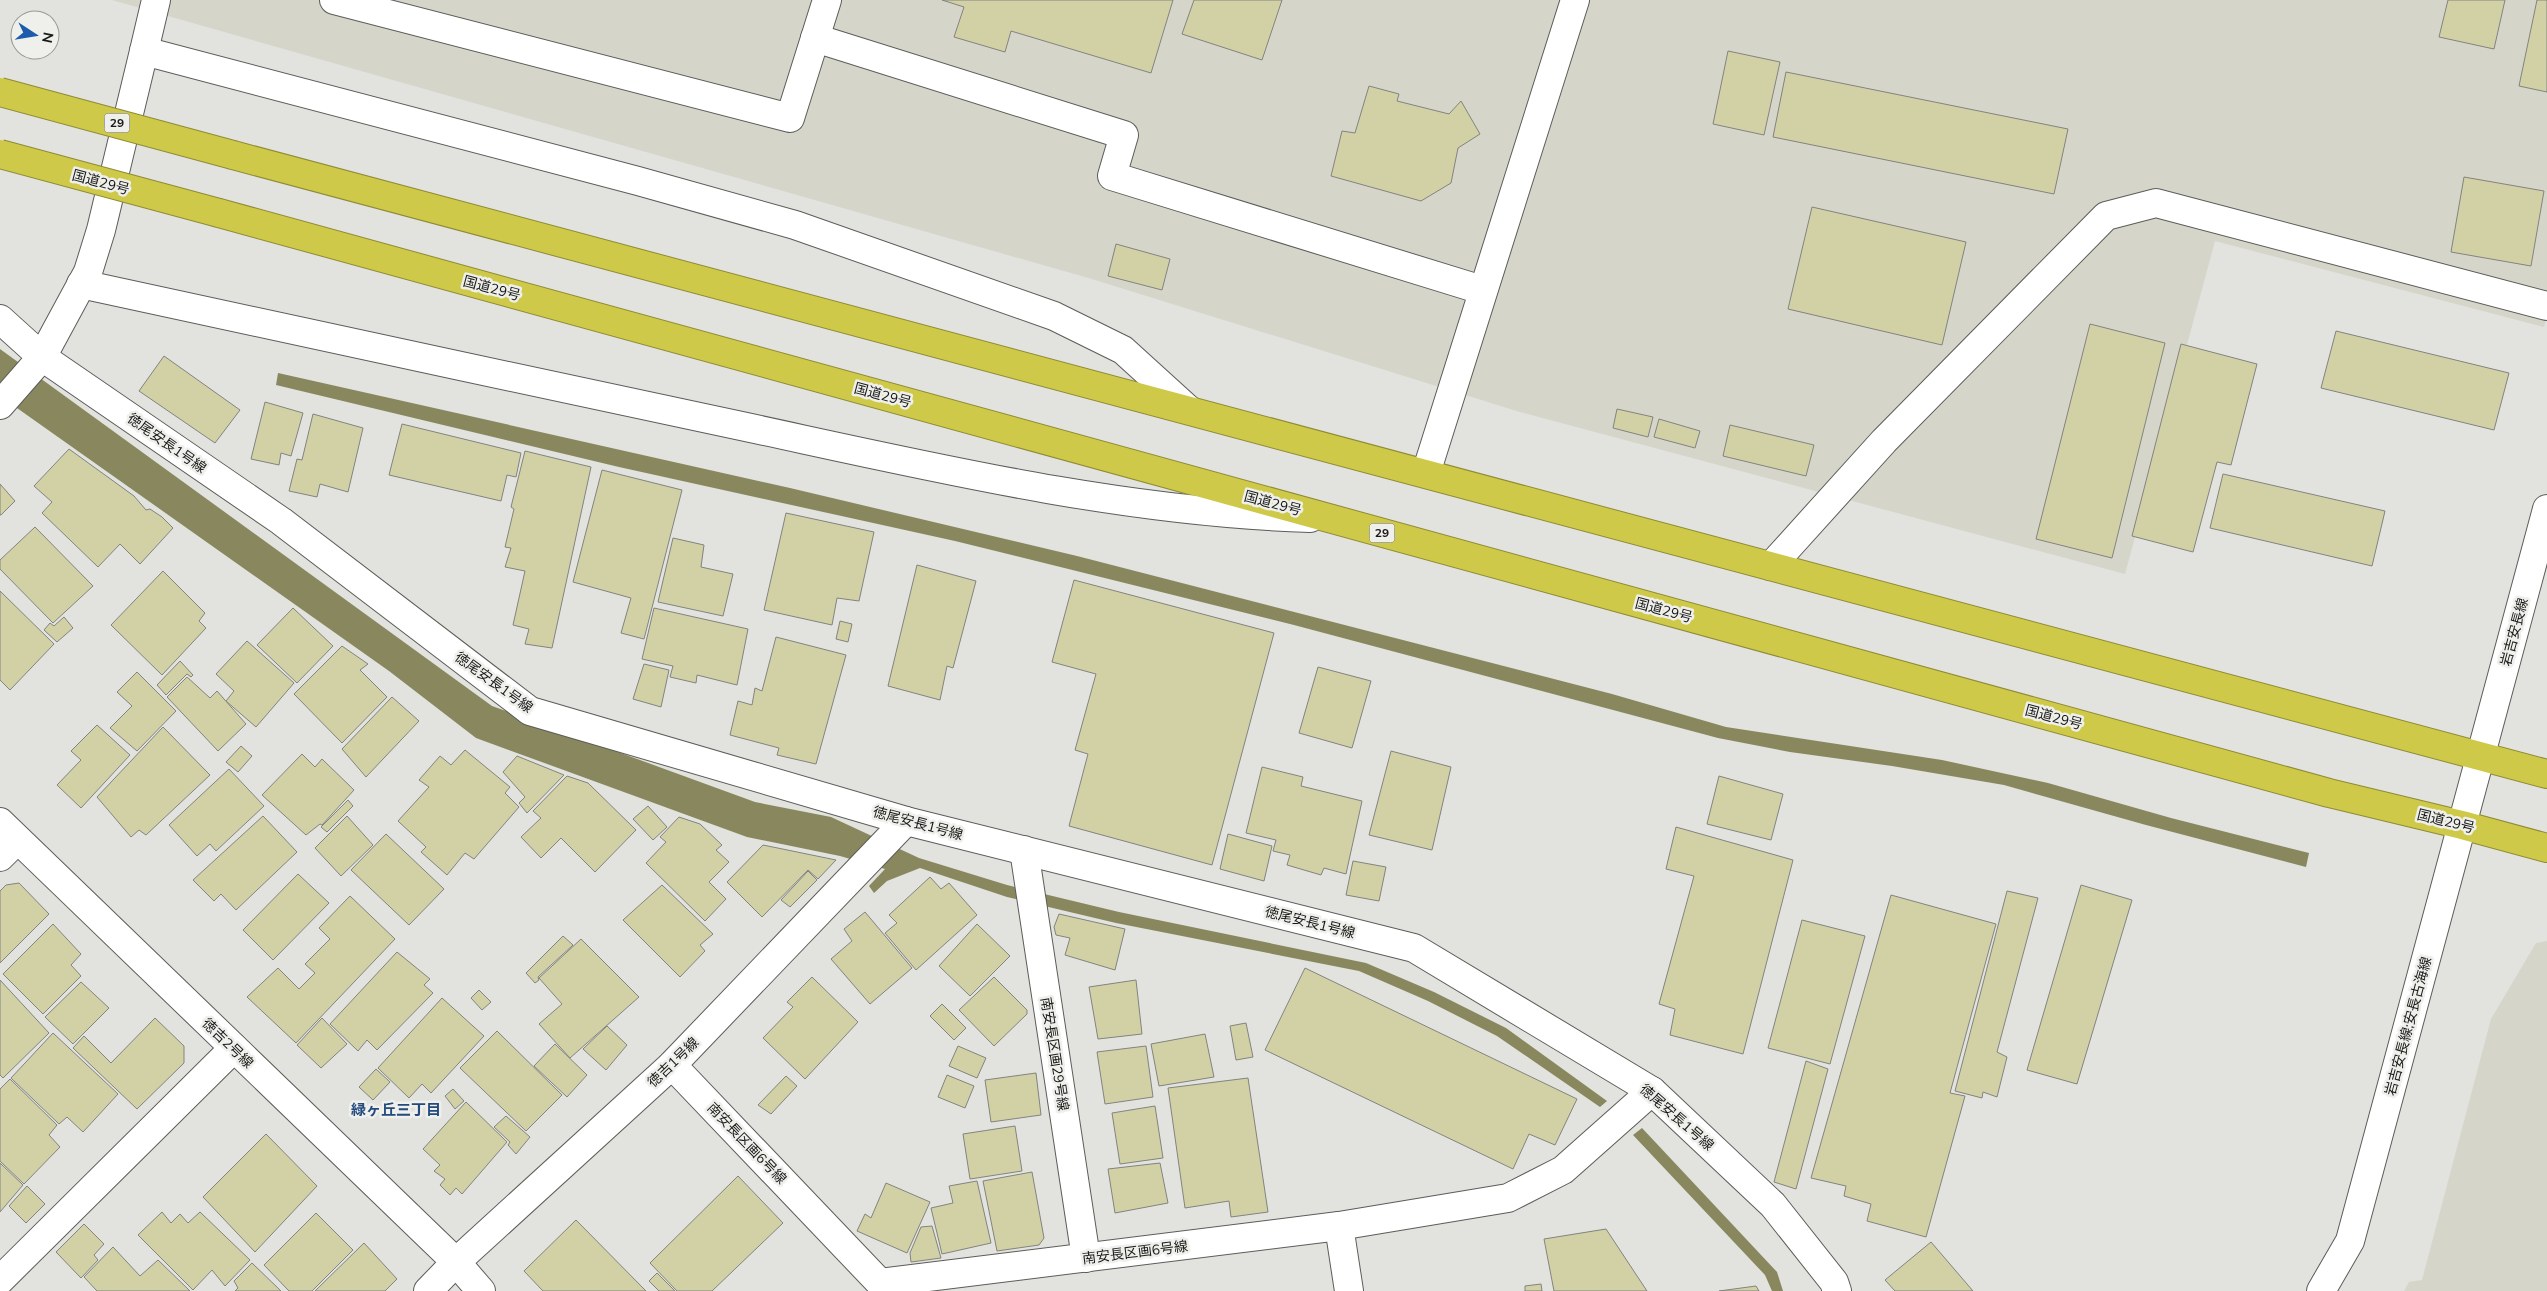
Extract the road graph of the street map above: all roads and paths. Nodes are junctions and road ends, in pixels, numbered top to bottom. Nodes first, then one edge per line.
1 (156, 0) edge
2 (334, 0) edge
3 (827, 0) edge
4 (1575, 0) edge
5 (815, 38) junction
6 (144, 51) junction
7 (0, 92) edge
8 (0, 154) edge
9 (81, 284) junction
10 (1482, 290) junction
11 (2547, 306) edge
12 (0, 319) edge
13 (38, 362) junction
14 (0, 405) edge
15 (1189, 410) junction
16 (1426, 473) junction
17 (2547, 509) edge
18 (1332, 519) junction
19 (1771, 566) junction
20 (2481, 756) junction
21 (2547, 774) edge
22 (906, 821) junction
23 (2462, 825) junction
24 (6, 840) edge
25 (2547, 848) edge
26 (1024, 850) junction
27 (234, 1048) junction
28 (672, 1065) junction
29 (1652, 1091) junction
30 (1339, 1226) junction
31 (1086, 1258) junction
32 (456, 1262) junction
33 (0, 1280) edge
34 (428, 1291) edge
35 (481, 1291) edge
36 (1349, 1291) edge
37 (1837, 1291) edge
38 (2321, 1291) edge

1 - 6 street
2 - 5 street
3 - 5 street
4 - 10 street
5 - 10 street
6 - 9 street
6 - 15 street
7 - 15 highway, 29, bridge
8 - 18 highway, 国道29号 / 29, bridge
9 - 13 street
9 - 18 street
10 - 16 street
11 - 19 street
12 - 13 street, 徳尾安長1号線
13 - 14 street
13 - 22 street, 徳尾安長1号線
15 - 16 highway, 29
16 - 19 highway, 29
17 - 20 street, 岩吉安長線
18 - 23 highway, 国道29号 / 29
19 - 20 highway, 29
20 - 21 highway, 29
20 - 23 street, 岩吉安長線;安長古海線
22 - 26 street, 徳尾安長1号線
22 - 28 street, 徳吉1号線
23 - 25 highway, 国道29号 / 29
23 - 38 street, 岩吉安長線;安長古海線
24 - 27 street, 徳吉2号線
26 - 29 street, 徳尾安長1号線
26 - 31 street, 南安長区画29号線
27 - 32 street, 徳吉2号線
27 - 33 street
28 - 31 street, 南安長区画6号線
28 - 32 street, 徳吉1号線
29 - 30 street, 南安長区画6号線
29 - 37 street, 徳尾安長1号線
30 - 31 street, 南安長区画6号線
30 - 36 street
32 - 34 street, 徳吉1号線
32 - 35 street, 徳吉2号線

